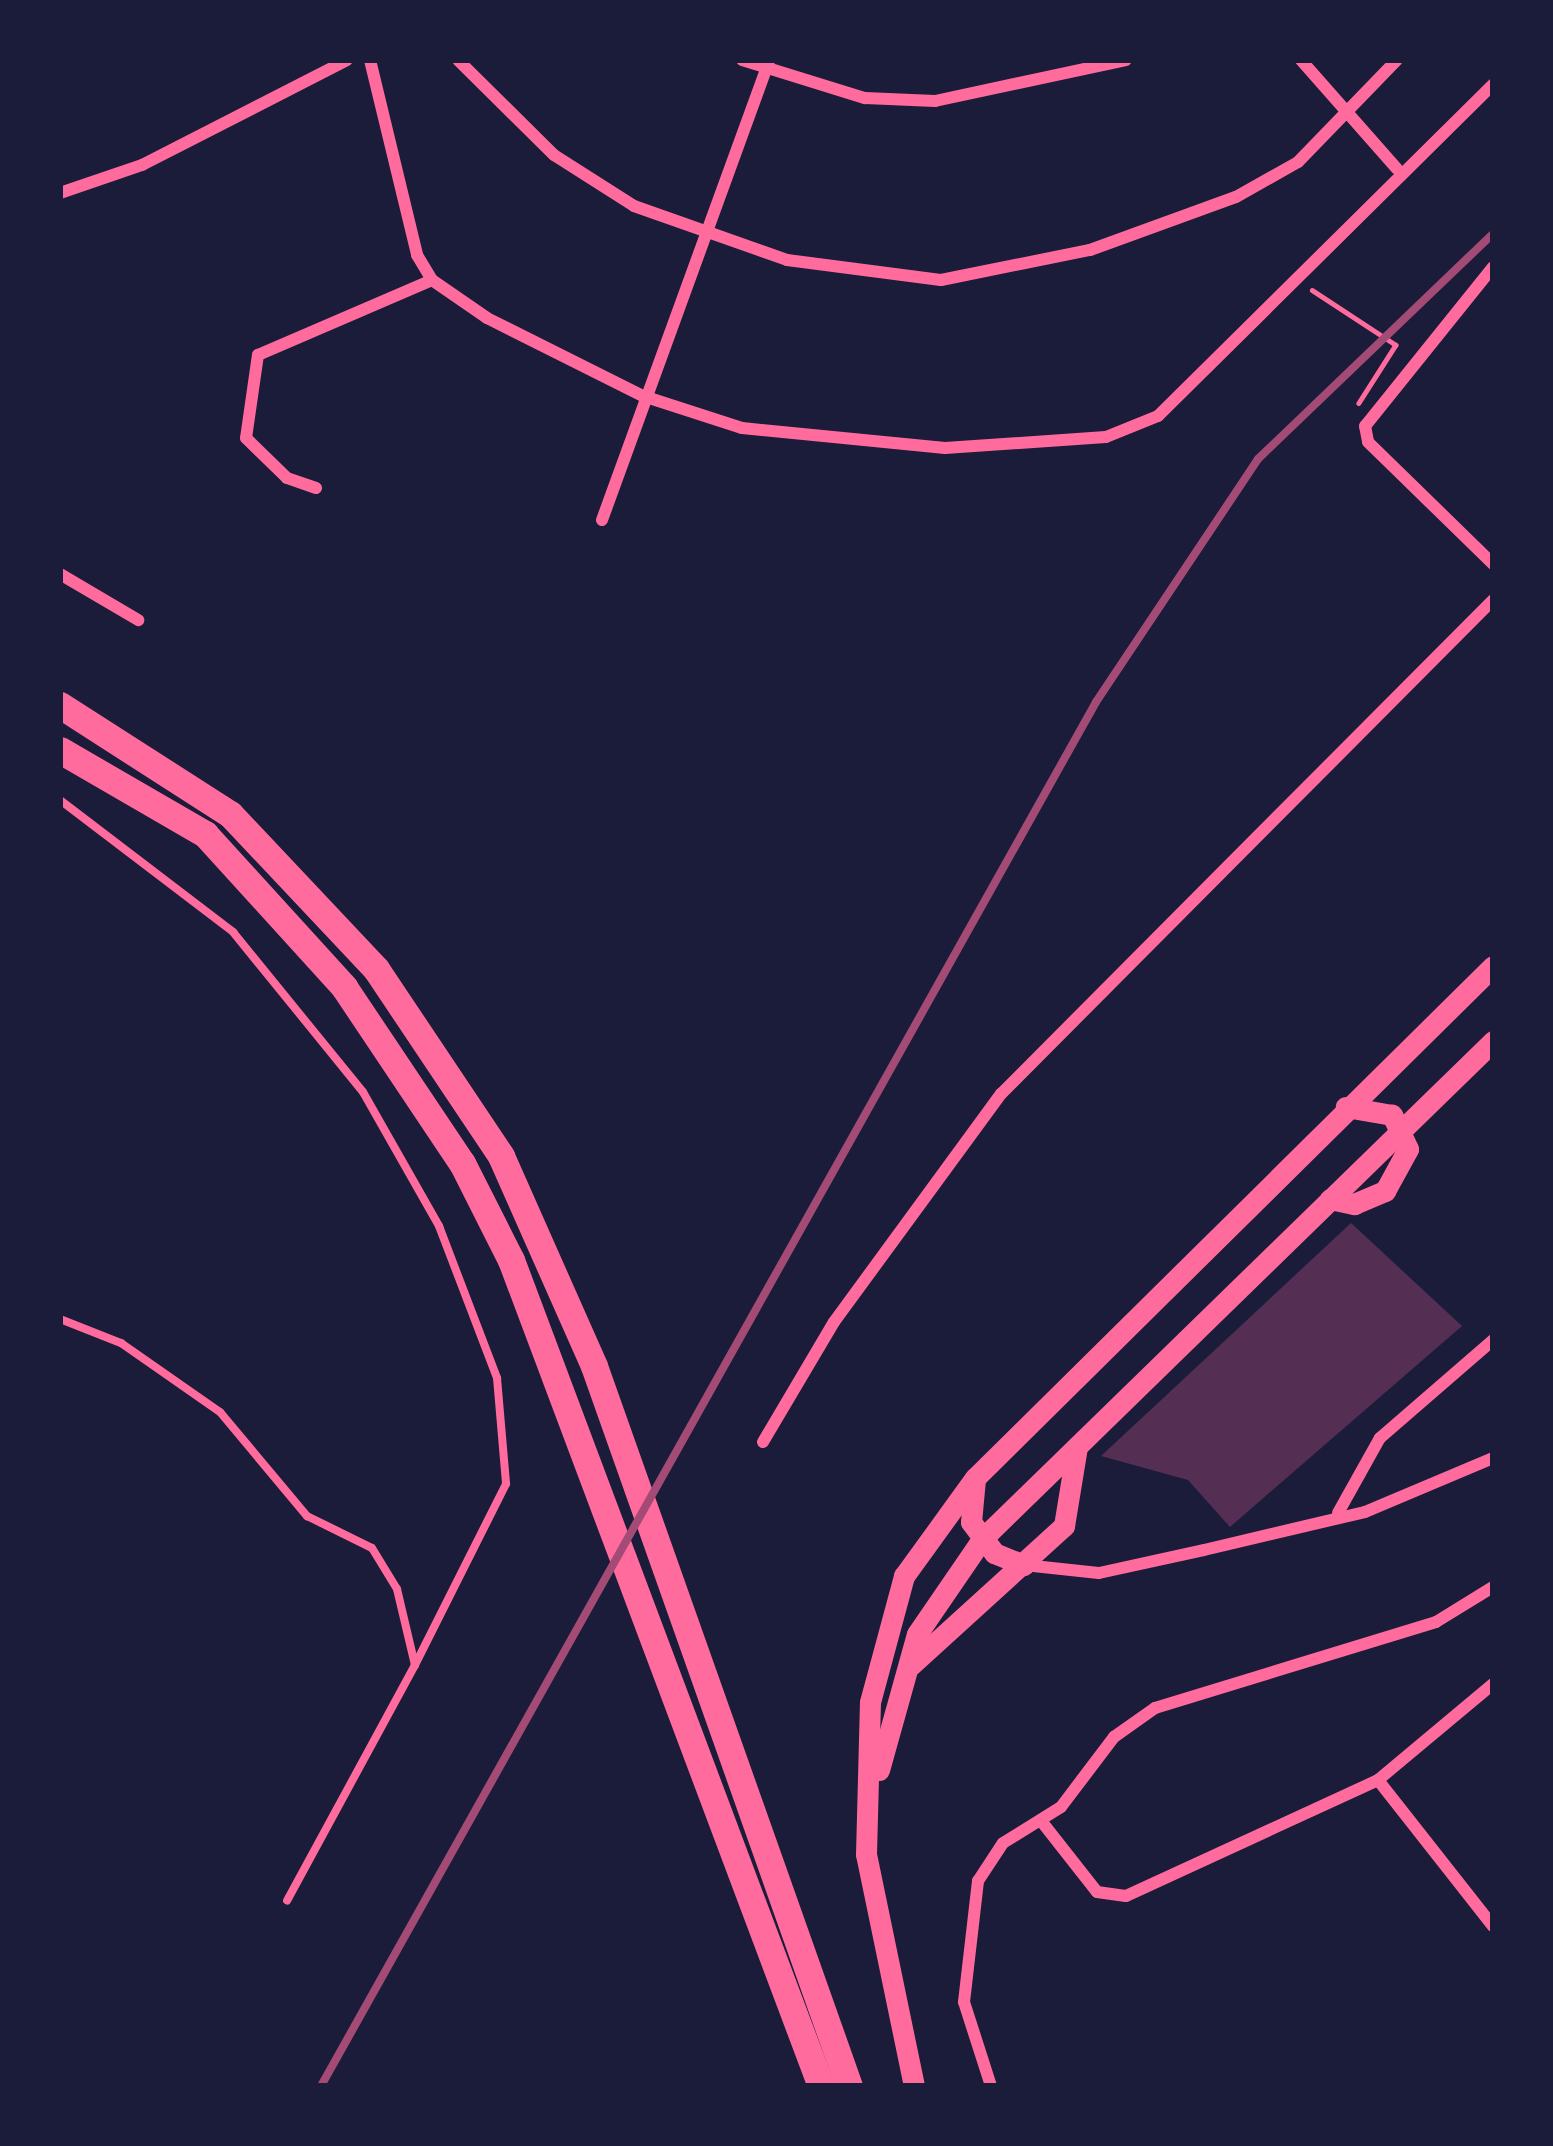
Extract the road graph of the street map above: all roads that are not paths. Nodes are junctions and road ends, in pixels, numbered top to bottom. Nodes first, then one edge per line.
1 (347, 60) edge
2 (370, 60) edge
3 (458, 60) edge
4 (742, 60) edge
5 (1126, 60) edge
6 (1301, 60) edge
7 (1396, 60) edge
8 (767, 66) edge
9 (1493, 84) edge
10 (1352, 115) junction
11 (1397, 169) junction
12 (60, 194) edge
13 (703, 233) junction
14 (1493, 268) edge
15 (432, 280) junction
16 (643, 396) junction
17 (316, 488) dead end
18 (602, 520) dead end
19 (1493, 564) edge
20 (60, 574) edge
21 (1493, 600) edge
22 (138, 620) dead end
23 (60, 705) edge
24 (60, 750) edge
25 (60, 800) edge
26 (1493, 966) edge
27 (1493, 1041) edge
28 (1346, 1107) junction
29 (1404, 1126) junction
30 (1330, 1199) junction
31 (60, 1319) edge
32 (1493, 1340) edge
33 (763, 1442) dead end
34 (1078, 1447) junction
35 (1493, 1458) edge
36 (975, 1478) junction
37 (1338, 1513) junction
38 (982, 1539) junction
39 (1024, 1565) junction
40 (1493, 1587) edge
41 (415, 1665) junction
42 (903, 1674) junction
43 (1493, 1684) edge
44 (1378, 1780) junction
45 (1042, 1822) junction
46 (866, 1854) junction
47 (287, 1900) dead end
48 (1493, 1926) edge
49 (821, 2086) edge
50 (850, 2086) edge
51 (914, 2086) edge
52 (991, 2086) edge

1 - 12 street
2 - 15 street
3 - 13 street
4 - 8 street
5 - 8 street
6 - 10 street
7 - 10 street
8 - 13 street
9 - 11 street
10 - 11 street
10 - 13 street
11 - 16 street
13 - 16 street
14 - 19 street
15 - 16 street
15 - 17 street
16 - 18 street
20 - 22 street
21 - 33 street
23 - 50 highway
24 - 49 highway
25 - 41 lane
26 - 28 main road
27 - 29 main road
28 - 29 main road
28 - 36 main road
29 - 30 main road
29 - 30 main road
30 - 34 main road
31 - 41 lane
32 - 37 street
34 - 38 main road
34 - 39 main road
35 - 37 street
36 - 38 main road
36 - 46 main road
37 - 39 street
38 - 39 main road
38 - 42 main road
39 - 42 main road
40 - 45 street
41 - 47 lane
42 - 46 main road
43 - 44 street
44 - 45 street
44 - 48 street
45 - 52 street
46 - 51 main road

